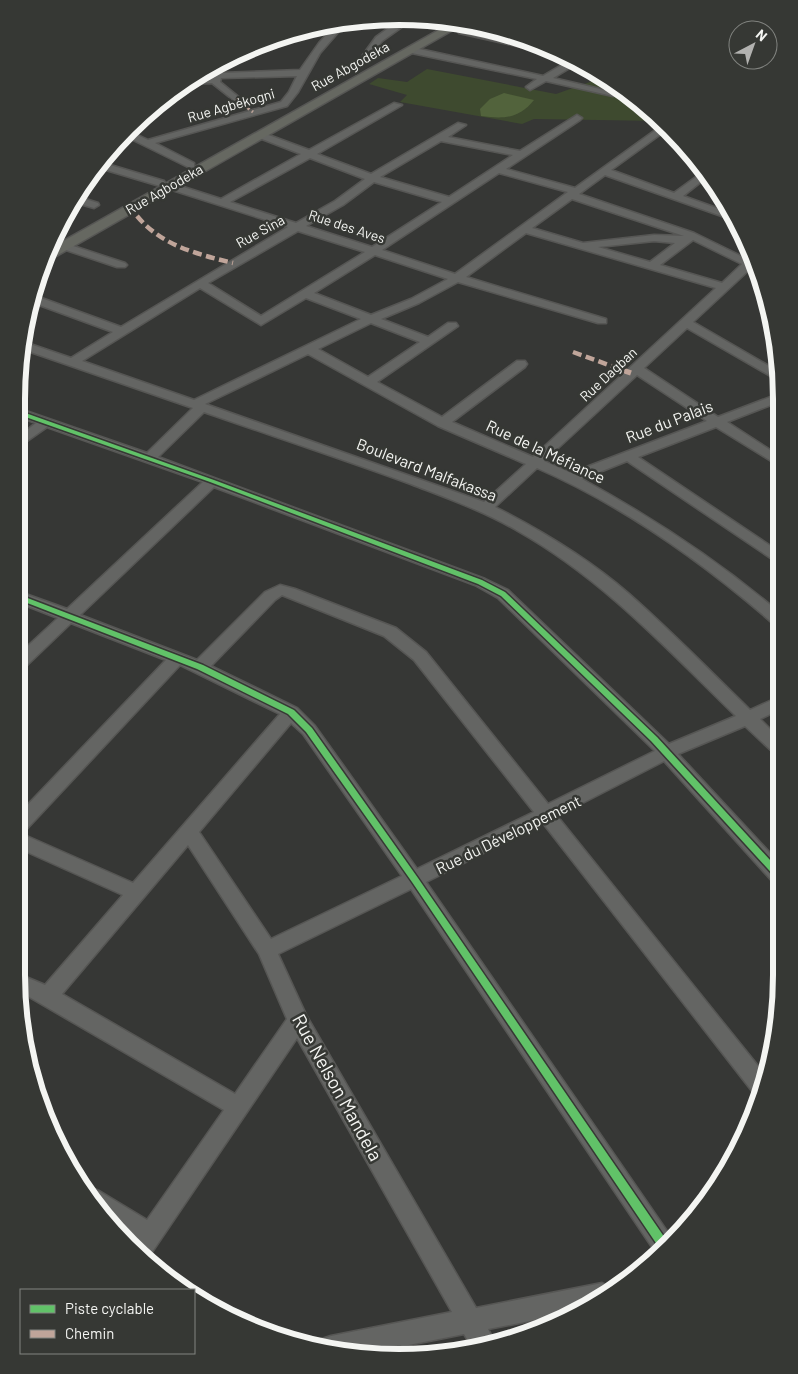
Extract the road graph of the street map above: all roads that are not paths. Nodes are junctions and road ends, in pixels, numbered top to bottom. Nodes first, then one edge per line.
1 (400, 25) edge
2 (438, 27) edge
3 (454, 29) edge
4 (333, 31) edge
5 (410, 50) junction
6 (368, 55) dead end
7 (567, 65) edge
8 (217, 73) edge
9 (303, 73) junction
10 (545, 77) junction
11 (216, 78) junction
12 (205, 79) edge
13 (530, 87) dead end
14 (613, 94) dead end
15 (236, 99) dead end
16 (397, 105) dead end
17 (577, 118) dead end
18 (278, 121) junction
19 (461, 125) dead end
20 (659, 131) edge
21 (260, 135) junction
22 (134, 136) edge
23 (441, 138) junction
24 (146, 143) junction
25 (308, 154) junction
26 (521, 154) junction
27 (190, 165) junction
28 (106, 166) edge
29 (498, 170) junction
30 (604, 171) junction
31 (701, 177) edge
32 (372, 178) junction
33 (165, 185) junction
34 (573, 193) junction
35 (675, 197) junction
36 (82, 201) edge
37 (451, 201) junction
38 (221, 203) junction
39 (94, 205) dead end
40 (724, 214) edge
41 (299, 227) junction
42 (524, 229) junction
43 (687, 238) junction
44 (60, 241) edge
45 (59, 244) edge
46 (583, 246) junction
47 (374, 251) junction
48 (746, 259) edge
49 (747, 262) edge
50 (121, 265) dead end
51 (652, 266) junction
52 (456, 278) junction
53 (201, 284) junction
54 (724, 287) junction
55 (306, 294) junction
56 (38, 300) edge
57 (371, 319) junction
58 (261, 321) joint
59 (602, 321) dead end
60 (686, 322) junction
61 (452, 326) dead end
62 (123, 332) junction
63 (428, 341) junction
64 (29, 347) edge
65 (308, 349) junction
66 (73, 362) junction
67 (521, 364) dead end
68 (636, 369) junction
69 (772, 373) edge
70 (369, 382) junction
71 (773, 399) edge
72 (199, 406) junction
73 (25, 415) edge
74 (718, 421) junction
75 (46, 422) junction
76 (443, 423) junction
77 (25, 438) edge
78 (628, 456) junction
79 (773, 458) edge
80 (149, 459) junction
81 (534, 464) junction
82 (571, 478) junction
83 (212, 481) junction
84 (486, 508) junction
85 (773, 555) edge
86 (25, 599) edge
87 (773, 615) edge
88 (68, 616) junction
89 (25, 657) edge
90 (177, 658) junction
91 (200, 668) junction
92 (773, 706) edge
93 (291, 712) junction
94 (749, 719) junction
95 (773, 742) edge
96 (666, 753) junction
97 (548, 814) junction
98 (25, 819) edge
99 (190, 831) junction
100 (25, 843) edge
101 (773, 869) edge
102 (416, 880) junction
103 (136, 893) junction
104 (267, 950) junction
105 (25, 985) edge
106 (48, 996) junction
107 (298, 1020) junction
108 (757, 1081) edge
109 (238, 1106) junction
110 (114, 1217) edge
111 (661, 1241) edge
112 (145, 1242) edge
113 (588, 1298) edge
114 (471, 1322) junction
115 (481, 1340) edge
116 (346, 1345) edge

1 - 6 street
2 - 18 main road, Rue Abgodeka
3 - 5 main road, Rue Abgodeka
4 - 9 street
5 - 10 street
5 - 18 main road, Rue Abgodeka
7 - 10 street
8 - 11 street
9 - 11 street
9 - 24 street, Rue Agbékogni
10 - 13 street
10 - 14 street
11 - 12 street
11 - 15 street
16 - 25 street
17 - 26 street
18 - 21 main road, Rue Agbodeka
18 - 27 main road, Rue Agbodeka
19 - 23 street, Rue Sina
20 - 30 street
21 - 25 street
21 - 33 main road, Rue Agbodeka
22 - 24 street
23 - 26 street
23 - 32 street, Rue Sina
24 - 27 street
25 - 32 street
25 - 38 street
26 - 29 street
27 - 33 main road, Rue Agbodeka
28 - 33 street, Rue des Aves
29 - 34 street
29 - 37 street
30 - 34 street
30 - 35 street
31 - 35 street
32 - 37 street
32 - 41 street, Rue Sina
33 - 38 street, Rue des Aves
33 - 44 main road, Rue Agbodeka
34 - 42 street
34 - 43 street
35 - 40 street
36 - 39 street
37 - 47 street
38 - 41 street, Rue des Aves
41 - 47 street, Rue des Aves
41 - 53 street, Rue Sina
42 - 46 street
42 - 52 street
43 - 46 street
43 - 48 street
43 - 51 street
45 - 50 street
46 - 51 street
47 - 52 street, Rue des Aves
47 - 55 street
49 - 54 street, Rue Dagban
51 - 54 street
52 - 57 street
52 - 59 street, Rue des Aves
53 - 58 street
53 - 62 street, Rue Sina
54 - 60 street, Rue Dagban
55 - 57 street
55 - 58 street
56 - 62 street
57 - 63 street
57 - 65 street
60 - 68 street, Rue Dagban
60 - 69 street
61 - 63 street
62 - 66 street, Rue Sina
63 - 70 street
64 - 66 street, Boulevard Malfakassa
65 - 70 street, Rue de la Méfiance
65 - 72 street
66 - 72 street, Boulevard Malfakassa
67 - 76 street
68 - 74 street
68 - 81 street, Rue Dagban
70 - 76 street, Rue de la Méfiance
71 - 74 street, Rue du Palais
72 - 80 street
72 - 84 street, Boulevard Malfakassa
73 - 75 street
74 - 78 street, Rue du Palais
74 - 79 street
75 - 77 street
75 - 80 street
76 - 81 street, Rue de la Méfiance
78 - 82 street, Rue du Palais
78 - 85 street
80 - 83 street
81 - 82 street, Rue de la Méfiance
81 - 84 street, Rue Dagban
82 - 87 street, Rue de la Méfiance
83 - 88 street
83 - 96 street
84 - 94 street, Boulevard Malfakassa
86 - 88 street
88 - 89 street
88 - 90 street
90 - 91 street
90 - 98 street
91 - 93 street
91 - 97 street
92 - 94 street, Rue du Développement
93 - 99 street
93 - 102 street
94 - 95 street, Boulevard Malfakassa
94 - 96 street, Rue du Développement
96 - 97 street, Rue du Développement
96 - 101 street
97 - 102 street, Rue du Développement
97 - 108 street
99 - 103 street
99 - 104 street, Rue Nelson Mandela
100 - 103 street
102 - 104 street, Rue du Développement
102 - 111 street
103 - 106 street
104 - 107 street, Rue Nelson Mandela
105 - 106 street
106 - 109 street
107 - 109 street
107 - 114 street, Rue Nelson Mandela
109 - 112 street
110 - 112 street
113 - 114 street
114 - 115 street, Rue Nelson Mandela
114 - 116 street

